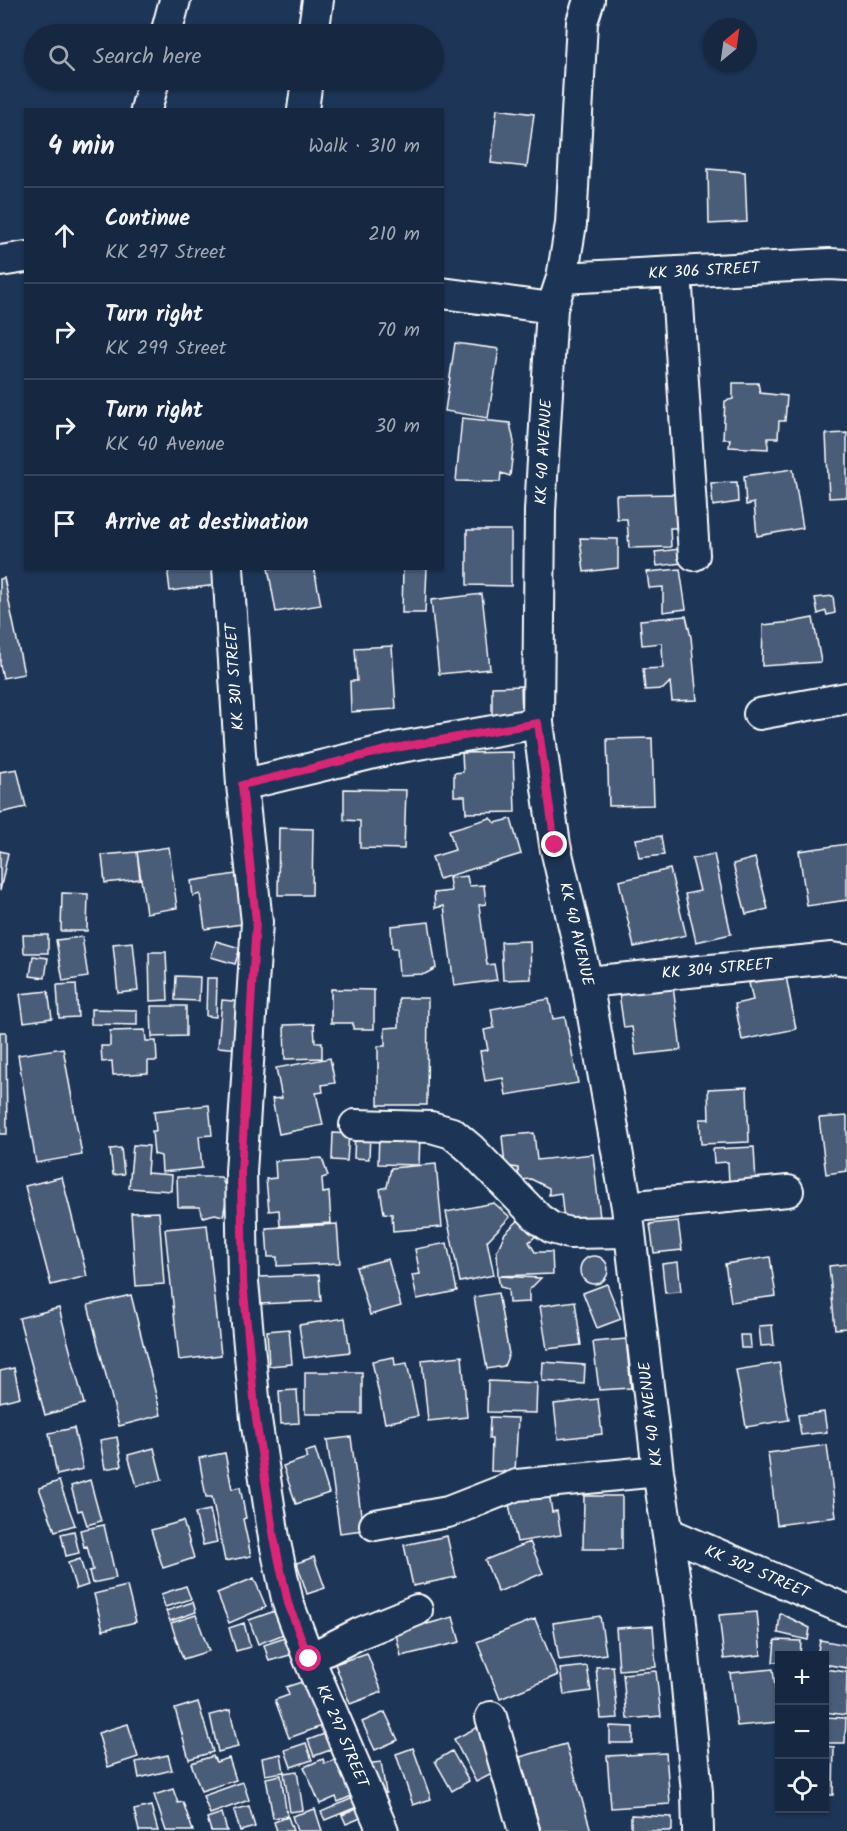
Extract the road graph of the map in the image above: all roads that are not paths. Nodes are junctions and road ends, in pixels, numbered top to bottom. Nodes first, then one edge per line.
1 (175, 0) edge
2 (318, 0) edge
3 (589, 0) edge
4 (169, 24) edge
5 (314, 24) edge
6 (151, 90) edge
7 (306, 90) edge
8 (147, 108) edge
9 (303, 108) edge
10 (24, 258) edge
11 (0, 261) edge
12 (847, 265) edge
13 (676, 272) junction
14 (562, 278) junction
15 (444, 293) edge
16 (552, 308) junction
17 (694, 555) dead end
18 (228, 570) edge
19 (847, 698) edge
20 (759, 714) dead end
21 (538, 723) junction
22 (242, 785) junction
23 (847, 960) edge
24 (587, 981) junction
25 (355, 1125) dead end
26 (788, 1191) dead end
27 (628, 1219) junction
28 (658, 1471) junction
29 (375, 1525) dead end
30 (668, 1533) junction
31 (417, 1610) dead end
32 (847, 1610) edge
33 (309, 1659) junction
34 (491, 1717) dead end
35 (383, 1831) edge
36 (524, 1831) edge
37 (698, 1831) edge

1 - 4 street
2 - 5 street
3 - 14 street, KK 40 AVENUE
6 - 8 street
7 - 9 street
10 - 11 street
12 - 13 street, KK 306 STREET
13 - 14 street, KK 306 STREET
13 - 17 street
14 - 16 street, KK 40 AVENUE
15 - 16 street
16 - 21 street, KK 40 AVENUE
18 - 22 street, KK 301 STREET
19 - 20 street
21 - 22 street
21 - 24 street, KK 40 AVENUE
22 - 33 street, KK 297 STREET
23 - 24 street, KK 304 STREET
24 - 27 street, KK 40 AVENUE
25 - 27 street
26 - 27 street
27 - 28 street, KK 40 AVENUE
28 - 29 street
28 - 30 street, KK 40 AVENUE
30 - 32 street, KK 302 STREET
30 - 37 street, KK 40 AVENUE
31 - 33 street
33 - 35 street, KK 297 STREET
34 - 36 street

